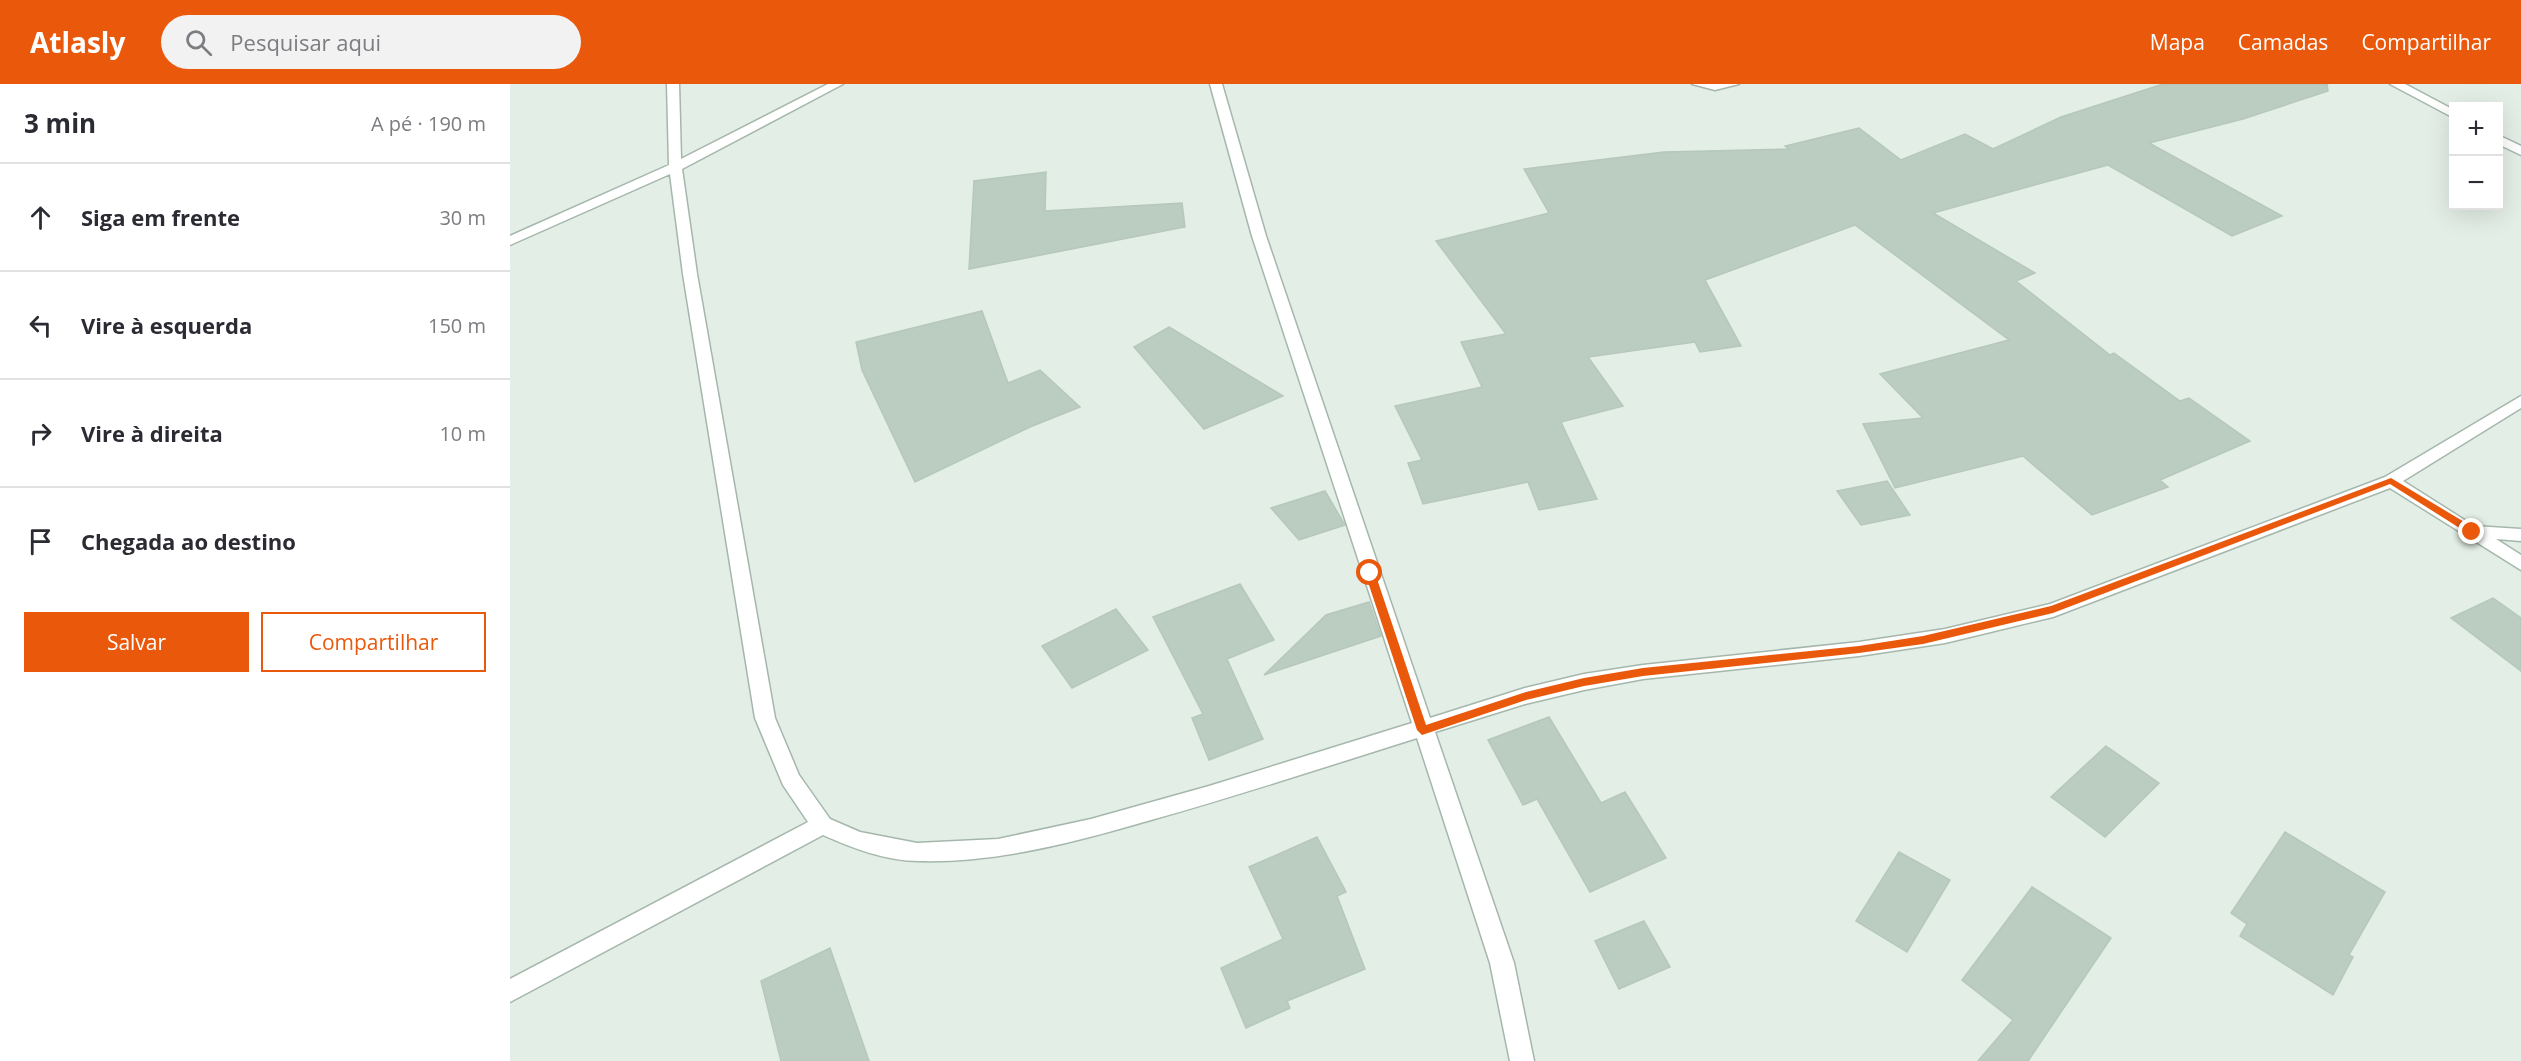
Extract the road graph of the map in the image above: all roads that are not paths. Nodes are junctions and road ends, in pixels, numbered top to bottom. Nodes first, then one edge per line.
1 (673, 84) edge
2 (837, 84) edge
3 (1216, 84) edge
4 (1698, 84) edge
5 (1733, 84) edge
6 (2396, 84) edge
7 (2449, 112) edge
8 (2503, 141) edge
9 (2521, 151) edge
10 (675, 167) junction
11 (510, 241) edge
12 (2521, 401) edge
13 (2391, 481) junction
14 (2472, 532) junction
15 (2521, 535) edge
16 (2521, 564) edge
17 (1422, 730) junction
18 (822, 825) junction
19 (510, 991) edge
20 (1522, 1061) edge

1 - 10 street
2 - 10 street
3 - 17 street
4 - 5 street
6 - 7 street
8 - 9 street
10 - 11 street
10 - 18 street
12 - 13 street
13 - 14 street
13 - 17 street
14 - 15 street
14 - 16 street
17 - 18 street
17 - 20 street
18 - 19 street

